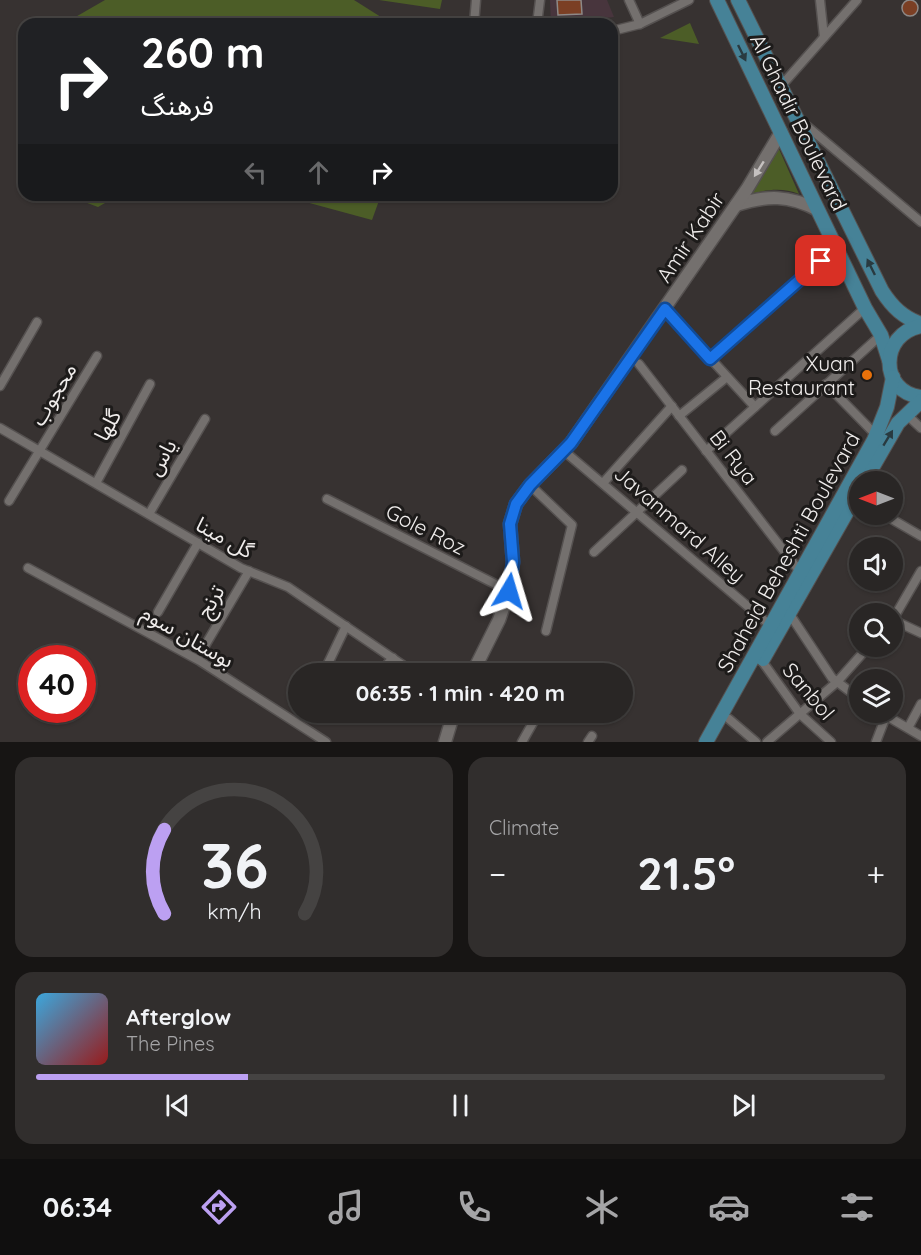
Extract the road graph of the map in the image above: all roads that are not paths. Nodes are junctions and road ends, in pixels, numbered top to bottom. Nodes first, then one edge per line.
1 (476, 0) edge
2 (540, 0) edge
3 (629, 0) edge
4 (689, 0) edge
5 (717, 0) edge
6 (738, 0) edge
7 (820, 0) edge
8 (857, 0) edge
9 (474, 18) edge
10 (538, 18) edge
11 (640, 24) junction
12 (618, 30) edge
13 (824, 37) junction
14 (781, 86) junction
15 (797, 118) junction
16 (781, 132) junction
17 (736, 205) junction
18 (818, 210) junction
19 (921, 222) edge
20 (837, 247) junction
21 (887, 298) junction
22 (665, 309) junction
23 (867, 311) junction
24 (36, 322) dead end
25 (921, 326) edge
26 (881, 335) junction
27 (97, 356) dead end
28 (710, 359) junction
29 (889, 360) junction
30 (639, 363) dead end
31 (727, 377) junction
32 (893, 377) junction
33 (150, 384) dead end
34 (0, 386) edge
35 (829, 387) junction
36 (921, 399) edge
37 (672, 406) junction
38 (755, 407) junction
39 (906, 414) junction
40 (680, 416) junction
41 (205, 419) dead end
42 (0, 428) edge
43 (921, 428) edge
44 (775, 431) dead end
45 (876, 435) junction
46 (39, 450) junction
47 (564, 451) junction
48 (706, 451) junction
49 (682, 470) dead end
50 (870, 471) edge
51 (96, 483) junction
52 (603, 483) junction
53 (530, 485) junction
54 (327, 499) dead end
55 (9, 501) dead end
56 (849, 511) edge
57 (638, 512) junction
58 (149, 514) junction
59 (902, 525) edge
60 (921, 536) edge
61 (198, 543) junction
62 (594, 552) dead end
63 (28, 568) dead end
64 (249, 571) junction
65 (921, 571) edge
66 (801, 573) junction
67 (509, 591) junction
68 (903, 603) edge
69 (158, 612) dead end
70 (789, 613) junction
71 (903, 625) edge
72 (346, 626) junction
73 (771, 626) junction
74 (546, 631) dead end
75 (921, 633) edge
76 (203, 649) dead end
77 (859, 657) edge
78 (393, 658) junction
79 (762, 661) junction
80 (328, 663) edge
81 (388, 663) edge
82 (400, 663) edge
83 (478, 663) edge
84 (837, 682) junction
85 (849, 691) edge
86 (921, 704) edge
87 (800, 714) junction
88 (729, 719) junction
89 (451, 723) edge
90 (533, 723) edge
91 (881, 723) edge
92 (899, 723) edge
93 (908, 728) junction
94 (921, 736) edge
95 (744, 738) edge
96 (326, 742) edge
97 (445, 742) edge
98 (522, 742) edge
99 (706, 742) edge
100 (716, 742) edge
101 (756, 742) edge
102 (767, 742) edge
103 (831, 742) edge
104 (876, 742) edge

1 - 9 street
2 - 10 street
3 - 11 street
4 - 11 street
5 -> 16 main road, Al Ghadir Boulevard
6 - 14 main road, Al Ghadir Boulevard
7 - 13 street
8 - 13 street
11 - 12 street
13 - 14 street
14 - 15 main road, Al Ghadir Boulevard
15 - 19 street
21 -> 15 main road, Al Ghadir Boulevard
16 -> 17 street, Amir Kabir
16 - 18 main road, Al Ghadir Boulevard
17 - 18 street
17 - 22 street, Amir Kabir
18 - 20 main road, Al Ghadir Boulevard
20 - 23 main road, Al Ghadir Boulevard
20 - 28 street
21 - 23 main road
21 - 25 main road, Al Ghadir Boulevard
22 - 28 street
22 - 47 street, Amir Kabir
23 - 26 main road, Al Ghadir Boulevard
23 - 38 street
24 - 34 street
25 - 29 main road
26 - 29 main road, Al Ghadir Boulevard
26 - 35 street
27 - 46 street, محجوب
28 - 31 street
29 - 32 main road, Al Ghadir Boulevard
30 - 37 street, Bi Rya
31 - 38 street
31 - 40 street
32 - 36 main road
32 - 45 main road, Shaheid Beheshti Boulevard
33 - 51 street, گلها
35 - 44 street
35 - 45 street
36 - 39 main road, Shaheid Beheshti Boulevard
37 - 40 street, Bi Rya
37 - 52 street
38 - 48 street
39 - 43 street
50 -> 39 main road, Shaheid Beheshti Boulevard
40 - 48 street, Bi Rya
41 - 58 street, یاس
42 - 46 street, گل مینا
45 - 66 main road, Shaheid Beheshti Boulevard
46 - 51 street, گل مینا
46 - 55 street, محجوب
47 - 52 street, Javanmard Alley
47 - 53 street, Amir Kabir
48 - 66 street, Bi Rya
49 - 57 street
51 - 58 street, گل مینا
52 - 57 street, Javanmard Alley
53 - 67 street, Amir Kabir
53 - 74 street
54 - 67 street, Gole Roz
56 - 70 main road, Shaheid Beheshti Boulevard
57 - 62 street
57 - 73 street, Javanmard Alley
58 - 61 street, گل مینا
59 - 60 street
61 - 64 street, گل مینا
61 - 69 street
63 - 96 street, بوستان سوم
64 - 72 street, گل مینا
64 - 76 street, ترنج
65 - 68 street
66 - 73 main road, Shaheid Beheshti Boulevard
67 - 83 street, Amir Kabir
70 - 79 main road, Shaheid Beheshti Boulevard
70 - 84 street
71 - 75 street
72 - 78 street, گل مینا
72 - 80 street
73 - 99 main road, Shaheid Beheshti Boulevard
77 - 84 street
78 - 81 street
78 - 82 street, گل مینا
79 - 87 street, Sanbol
79 - 88 main road, Shaheid Beheshti Boulevard
84 - 85 street
84 - 87 street
86 - 93 street
87 - 102 street
87 - 103 street, Sanbol
88 - 95 street
88 - 100 main road, Shaheid Beheshti Boulevard
89 - 97 street
90 - 98 street
91 - 104 street
92 - 93 street
93 - 94 street
95 - 101 street

